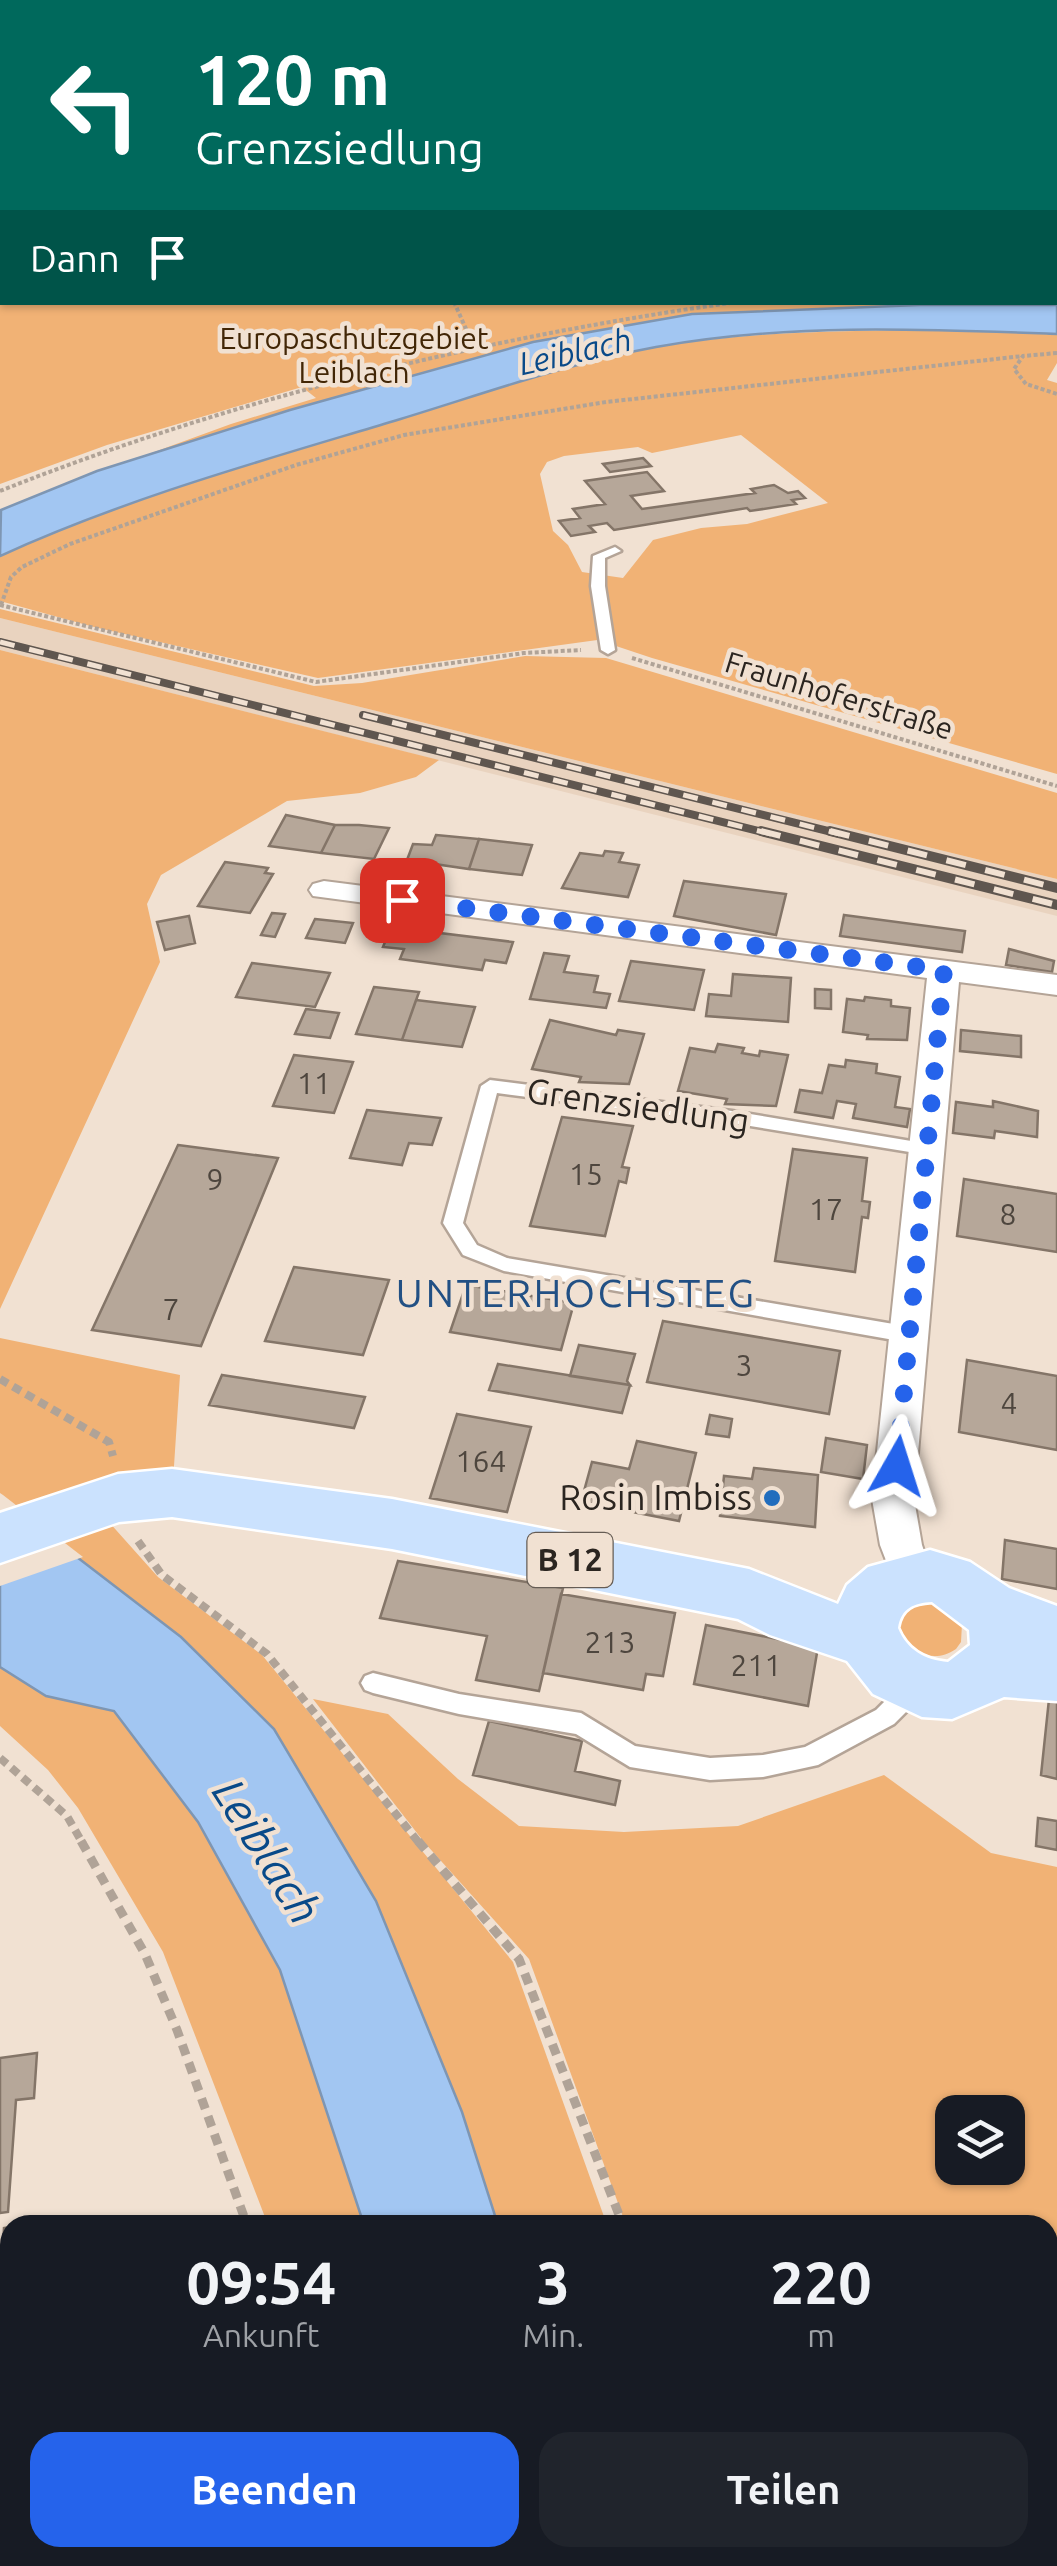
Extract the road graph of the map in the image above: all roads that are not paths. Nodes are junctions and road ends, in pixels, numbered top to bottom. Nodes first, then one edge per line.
1 (615, 550) dead end
2 (608, 650) road end
3 (324, 890) dead end
4 (944, 970) junction
5 (1057, 985) edge
6 (928, 1149) junction
7 (911, 1335) junction
8 (0, 1538) edge
9 (893, 1622) junction
10 (1057, 1634) edge
11 (991, 1638) junction
12 (1057, 1673) edge
13 (372, 1683) dead end

1 - 2 lane
3 - 4 street
4 - 5 street
4 - 6 street
6 - 7 street
6 - 7 lane, Grenzsiedlung
7 - 9 street
8 - 9 main road, B 12
9 - 11 main road
9 - 11 main road
9 - 13 lane
10 - 11 main road
11 - 12 main road

